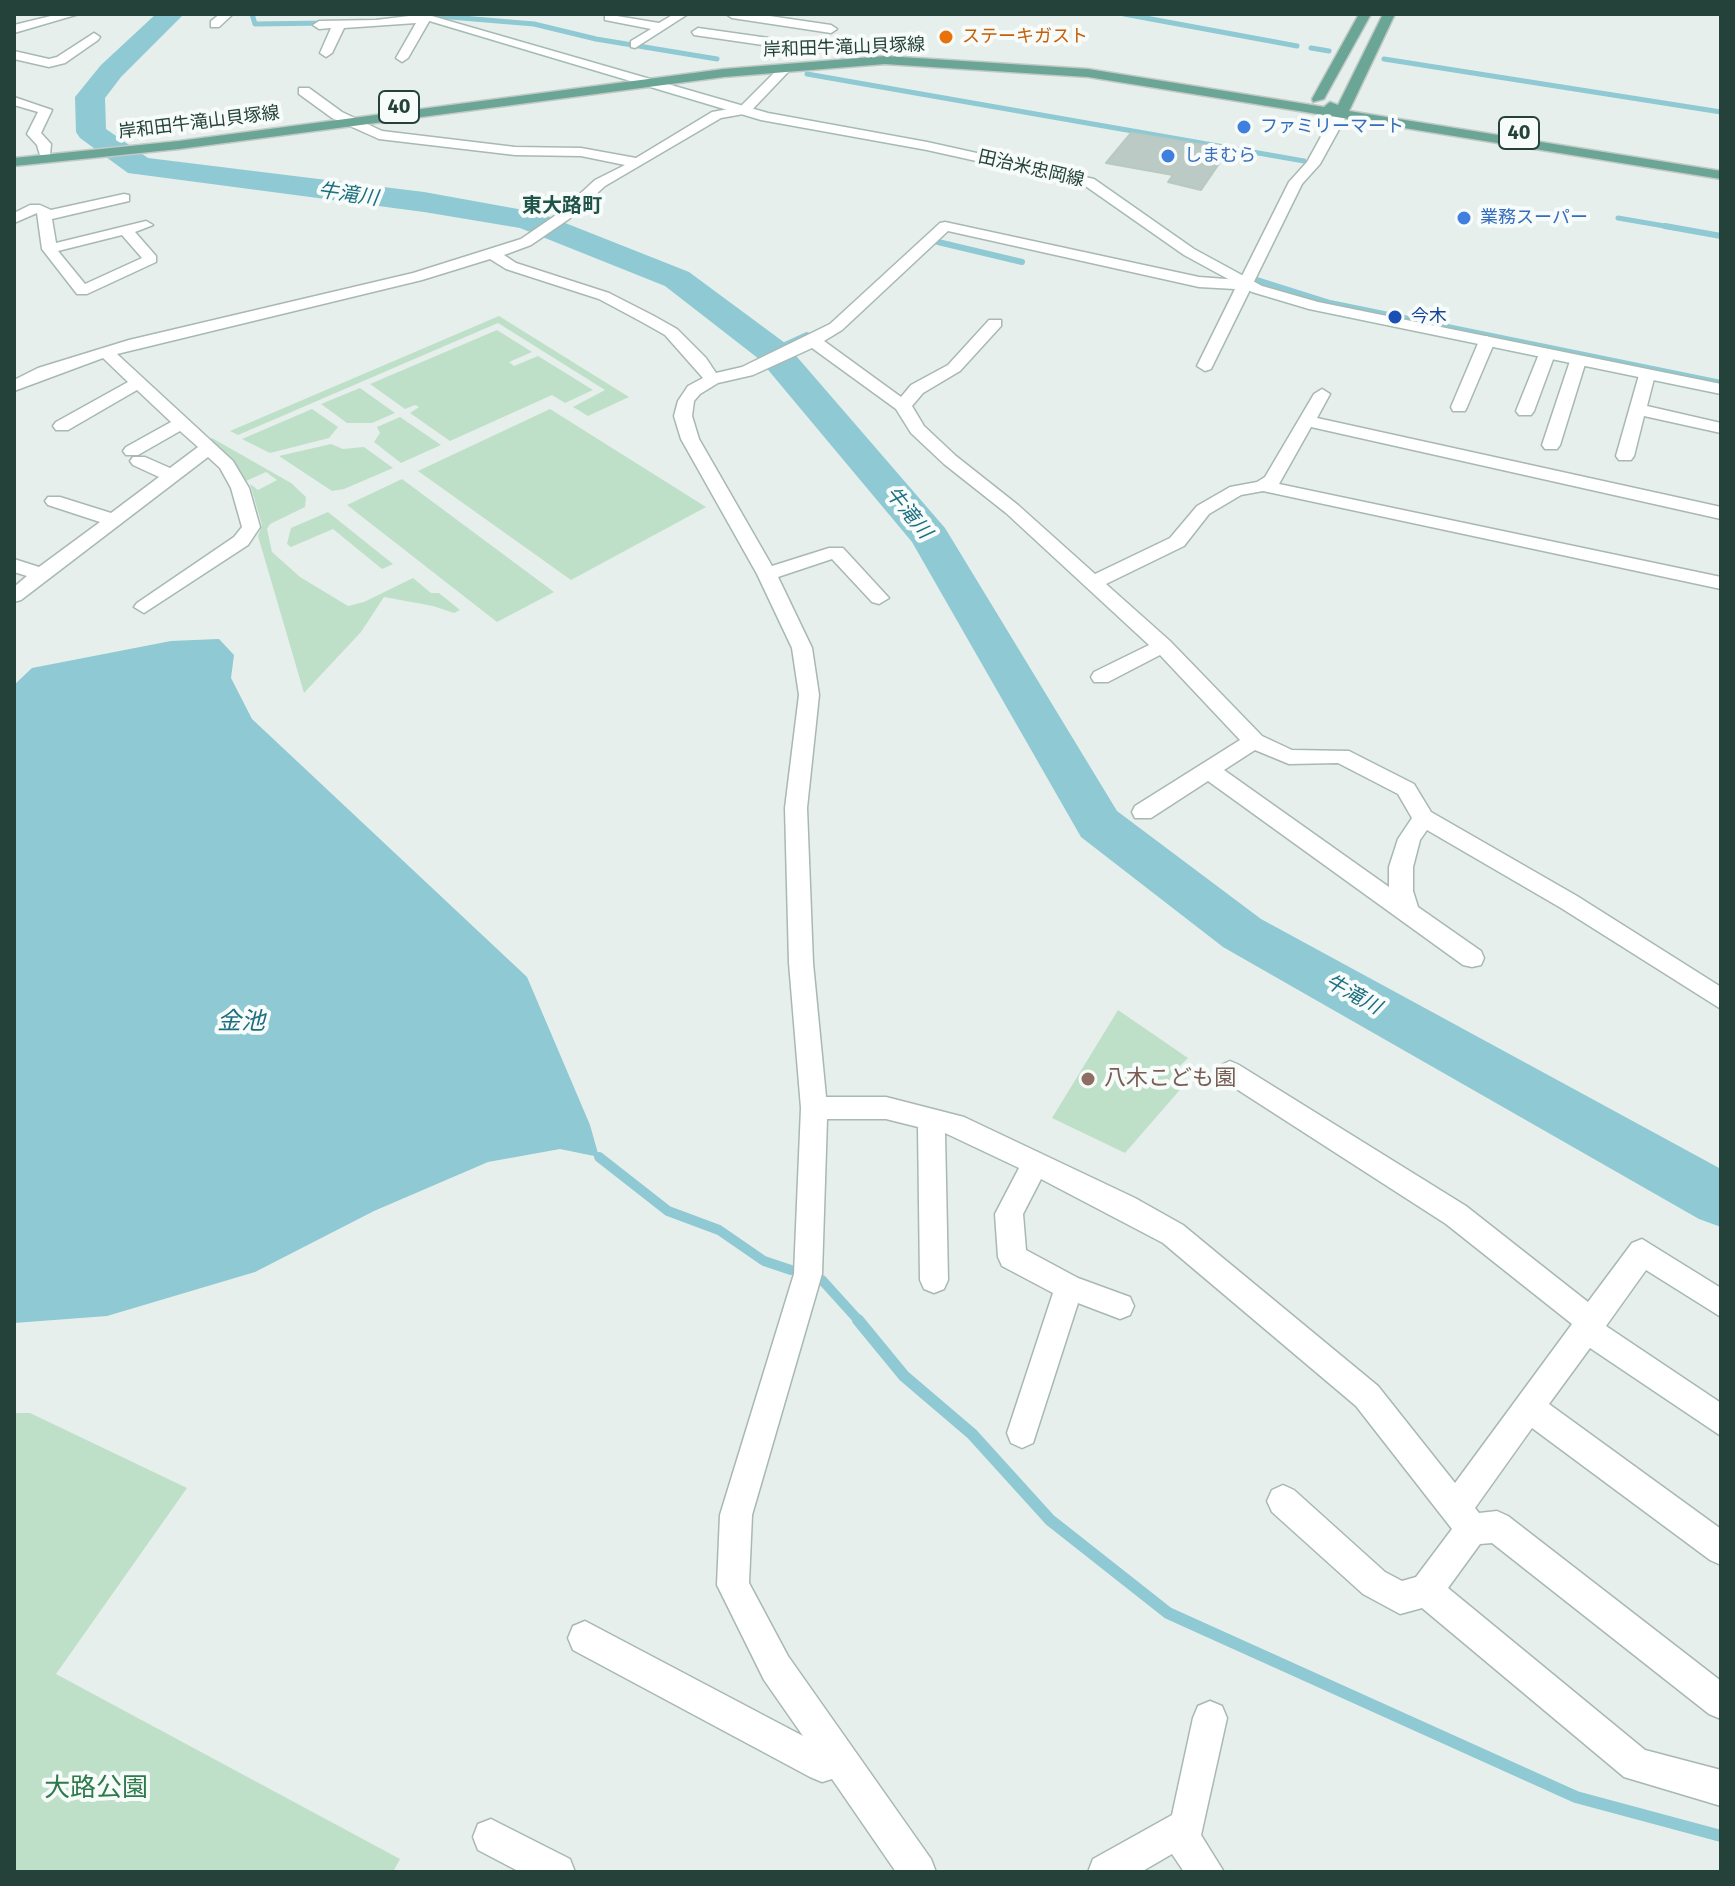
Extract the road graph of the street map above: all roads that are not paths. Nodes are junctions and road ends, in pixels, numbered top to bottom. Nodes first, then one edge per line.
1 (73, 14) edge
2 (227, 14) edge
3 (682, 14) edge
4 (732, 14) edge
5 (1365, 14) edge
6 (1389, 14) edge
7 (418, 16) edge
8 (608, 18) edge
9 (215, 24) dead end
10 (319, 25) dead end
11 (339, 25) junction
12 (660, 27) junction
13 (14, 29) edge
14 (698, 32) dead end
15 (94, 37) dead end
16 (727, 37) junction
17 (635, 44) dead end
18 (716, 46) dead end
19 (326, 53) dead end
20 (14, 55) edge
21 (816, 57) junction
22 (402, 58) dead end
23 (41, 61) junction
24 (26, 68) dead end
25 (783, 71) dead end
26 (628, 76) junction
27 (649, 82) junction
28 (304, 91) dead end
29 (1318, 99) junction
30 (14, 101) edge
31 (1343, 108) junction
32 (744, 110) junction
33 (343, 118) junction
34 (34, 134) junction
35 (14, 135) edge
36 (45, 152) junction
37 (74, 153) junction
38 (14, 154) edge
39 (14, 162) edge
40 (638, 163) junction
41 (1721, 166) edge
42 (1721, 175) edge
43 (124, 198) dead end
44 (45, 216) junction
45 (14, 219) edge
46 (146, 225) dead end
47 (125, 230) junction
48 (49, 249) junction
49 (492, 254) junction
50 (1247, 285) junction
51 (995, 323) dead end
52 (1487, 341) junction
53 (808, 344) junction
54 (106, 352) junction
55 (1547, 354) junction
56 (1578, 361) junction
57 (1205, 366) dead end
58 (1647, 375) junction
59 (712, 379) junction
60 (140, 382) junction
61 (14, 386) edge
62 (1444, 387) dead end
63 (1721, 389) edge
64 (1322, 394) dead end
65 (903, 406) junction
66 (1637, 409) junction
67 (1525, 411) dead end
68 (1306, 421) junction
69 (182, 423) junction
70 (62, 426) dead end
71 (1721, 428) edge
72 (1551, 445) dead end
73 (208, 448) junction
74 (1625, 456) dead end
75 (172, 476) junction
76 (1263, 486) junction
77 (54, 501) dead end
78 (1721, 513) edge
79 (113, 520) junction
80 (14, 565) edge
81 (767, 574) junction
82 (42, 575) junction
83 (1093, 583) junction
84 (1721, 583) edge
85 (14, 596) edge
86 (879, 598) dead end
87 (144, 607) dead end
88 (1163, 646) junction
89 (1101, 677) dead end
90 (1254, 741) junction
91 (1208, 770) junction
92 (1143, 812) dead end
93 (1423, 818) junction
94 (1407, 910) junction
95 (1472, 958) dead end
96 (1721, 999) edge
97 (1230, 1072) dead end
98 (814, 1108) junction
99 (931, 1119) junction
100 (1034, 1165) junction
101 (934, 1280) dead end
102 (1069, 1287) junction
103 (1721, 1304) edge
104 (1120, 1306) dead end
105 (1589, 1326) junction
106 (1529, 1407) junction
107 (1721, 1421) edge
108 (1022, 1433) dead end
109 (1283, 1501) dead end
110 (1464, 1518) junction
111 (1721, 1549) edge
112 (1426, 1591) junction
113 (585, 1638) dead end
114 (1721, 1702) edge
115 (1210, 1718) dead end
116 (839, 1759) junction
117 (1721, 1788) edge
118 (1177, 1831) junction
119 (491, 1837) dead end
120 (540, 1868) edge
121 (918, 1872) edge
122 (1106, 1872) edge
123 (1206, 1872) edge

1 - 13 street
2 - 9 street
3 - 12 street
4 - 21 street
5 - 29 main road
6 - 31 main road
7 - 11 street
7 - 22 street
7 - 26 street, 田治米忠岡線
8 - 12 street
10 - 11 street
11 - 19 street
12 - 17 street
14 - 16 street
15 - 23 street
16 - 18 street
16 - 21 street
20 - 23 street
21 - 26 main road, 岸和田牛滝山貝塚線 / 40
21 - 27 main road, 岸和田牛滝山貝塚線 / 40
21 - 29 main road, 岸和田牛滝山貝塚線 / 40
21 - 31 main road, 岸和田牛滝山貝塚線 / 40
23 - 24 street
25 - 32 street
26 - 27 street, 田治米忠岡線
26 - 33 main road, 岸和田牛滝山貝塚線 / 40
27 - 32 street, 田治米忠岡線
27 - 33 main road, 岸和田牛滝山貝塚線 / 40
28 - 33 street
29 - 31 main road, 岸和田牛滝山貝塚線 / 40
30 - 34 street
31 - 41 main road, 岸和田牛滝山貝塚線 / 40
31 - 42 main road, 岸和田牛滝山貝塚線 / 40
31 - 50 street
32 - 40 street
32 - 50 street, 田治米忠岡線
33 - 37 main road, 岸和田牛滝山貝塚線 / 40
33 - 40 street
34 - 35 street
34 - 36 street
36 - 37 main road, 岸和田牛滝山貝塚線 / 40
36 - 38 main road, 岸和田牛滝山貝塚線 / 40
37 - 39 main road, 岸和田牛滝山貝塚線 / 40
40 - 49 street
43 - 44 street
44 - 45 street
44 - 48 street
46 - 47 street
47 - 48 street
47 - 48 street
49 - 54 street
49 - 59 street
50 - 52 street, 田治米忠岡線
50 - 53 street
50 - 57 street
51 - 65 street
52 - 55 street, 田治米忠岡線
52 - 62 street
53 - 59 street
53 - 65 street
54 - 60 street
54 - 61 street
55 - 56 street, 田治米忠岡線
55 - 67 street
56 - 58 street, 田治米忠岡線
56 - 72 street
58 - 63 street, 田治米忠岡線
58 - 66 street
59 - 81 street
60 - 69 street
60 - 70 street
64 - 68 street
65 - 83 street
66 - 71 street
66 - 74 street
68 - 76 street
68 - 78 street
69 - 73 street
69 - 75 street
73 - 75 street
73 - 87 street
75 - 79 street
76 - 83 street
76 - 84 street
77 - 79 street
79 - 82 street
80 - 82 street
81 - 86 street
81 - 98 street
82 - 85 street
83 - 88 street
88 - 89 street
88 - 90 street
90 - 91 street
90 - 93 street
91 - 92 street
91 - 94 street
93 - 94 street
93 - 96 street
94 - 95 street
97 - 105 street
98 - 99 street
98 - 116 street
99 - 100 street
99 - 101 street
100 - 102 street
100 - 110 street
102 - 104 street
102 - 108 street
103 - 105 street
105 - 106 street
105 - 107 street
106 - 110 street
106 - 111 street
109 - 112 street
110 - 112 street
110 - 114 street
112 - 117 street
113 - 116 street
115 - 118 street
116 - 121 street
118 - 122 street
118 - 123 street
119 - 120 street

